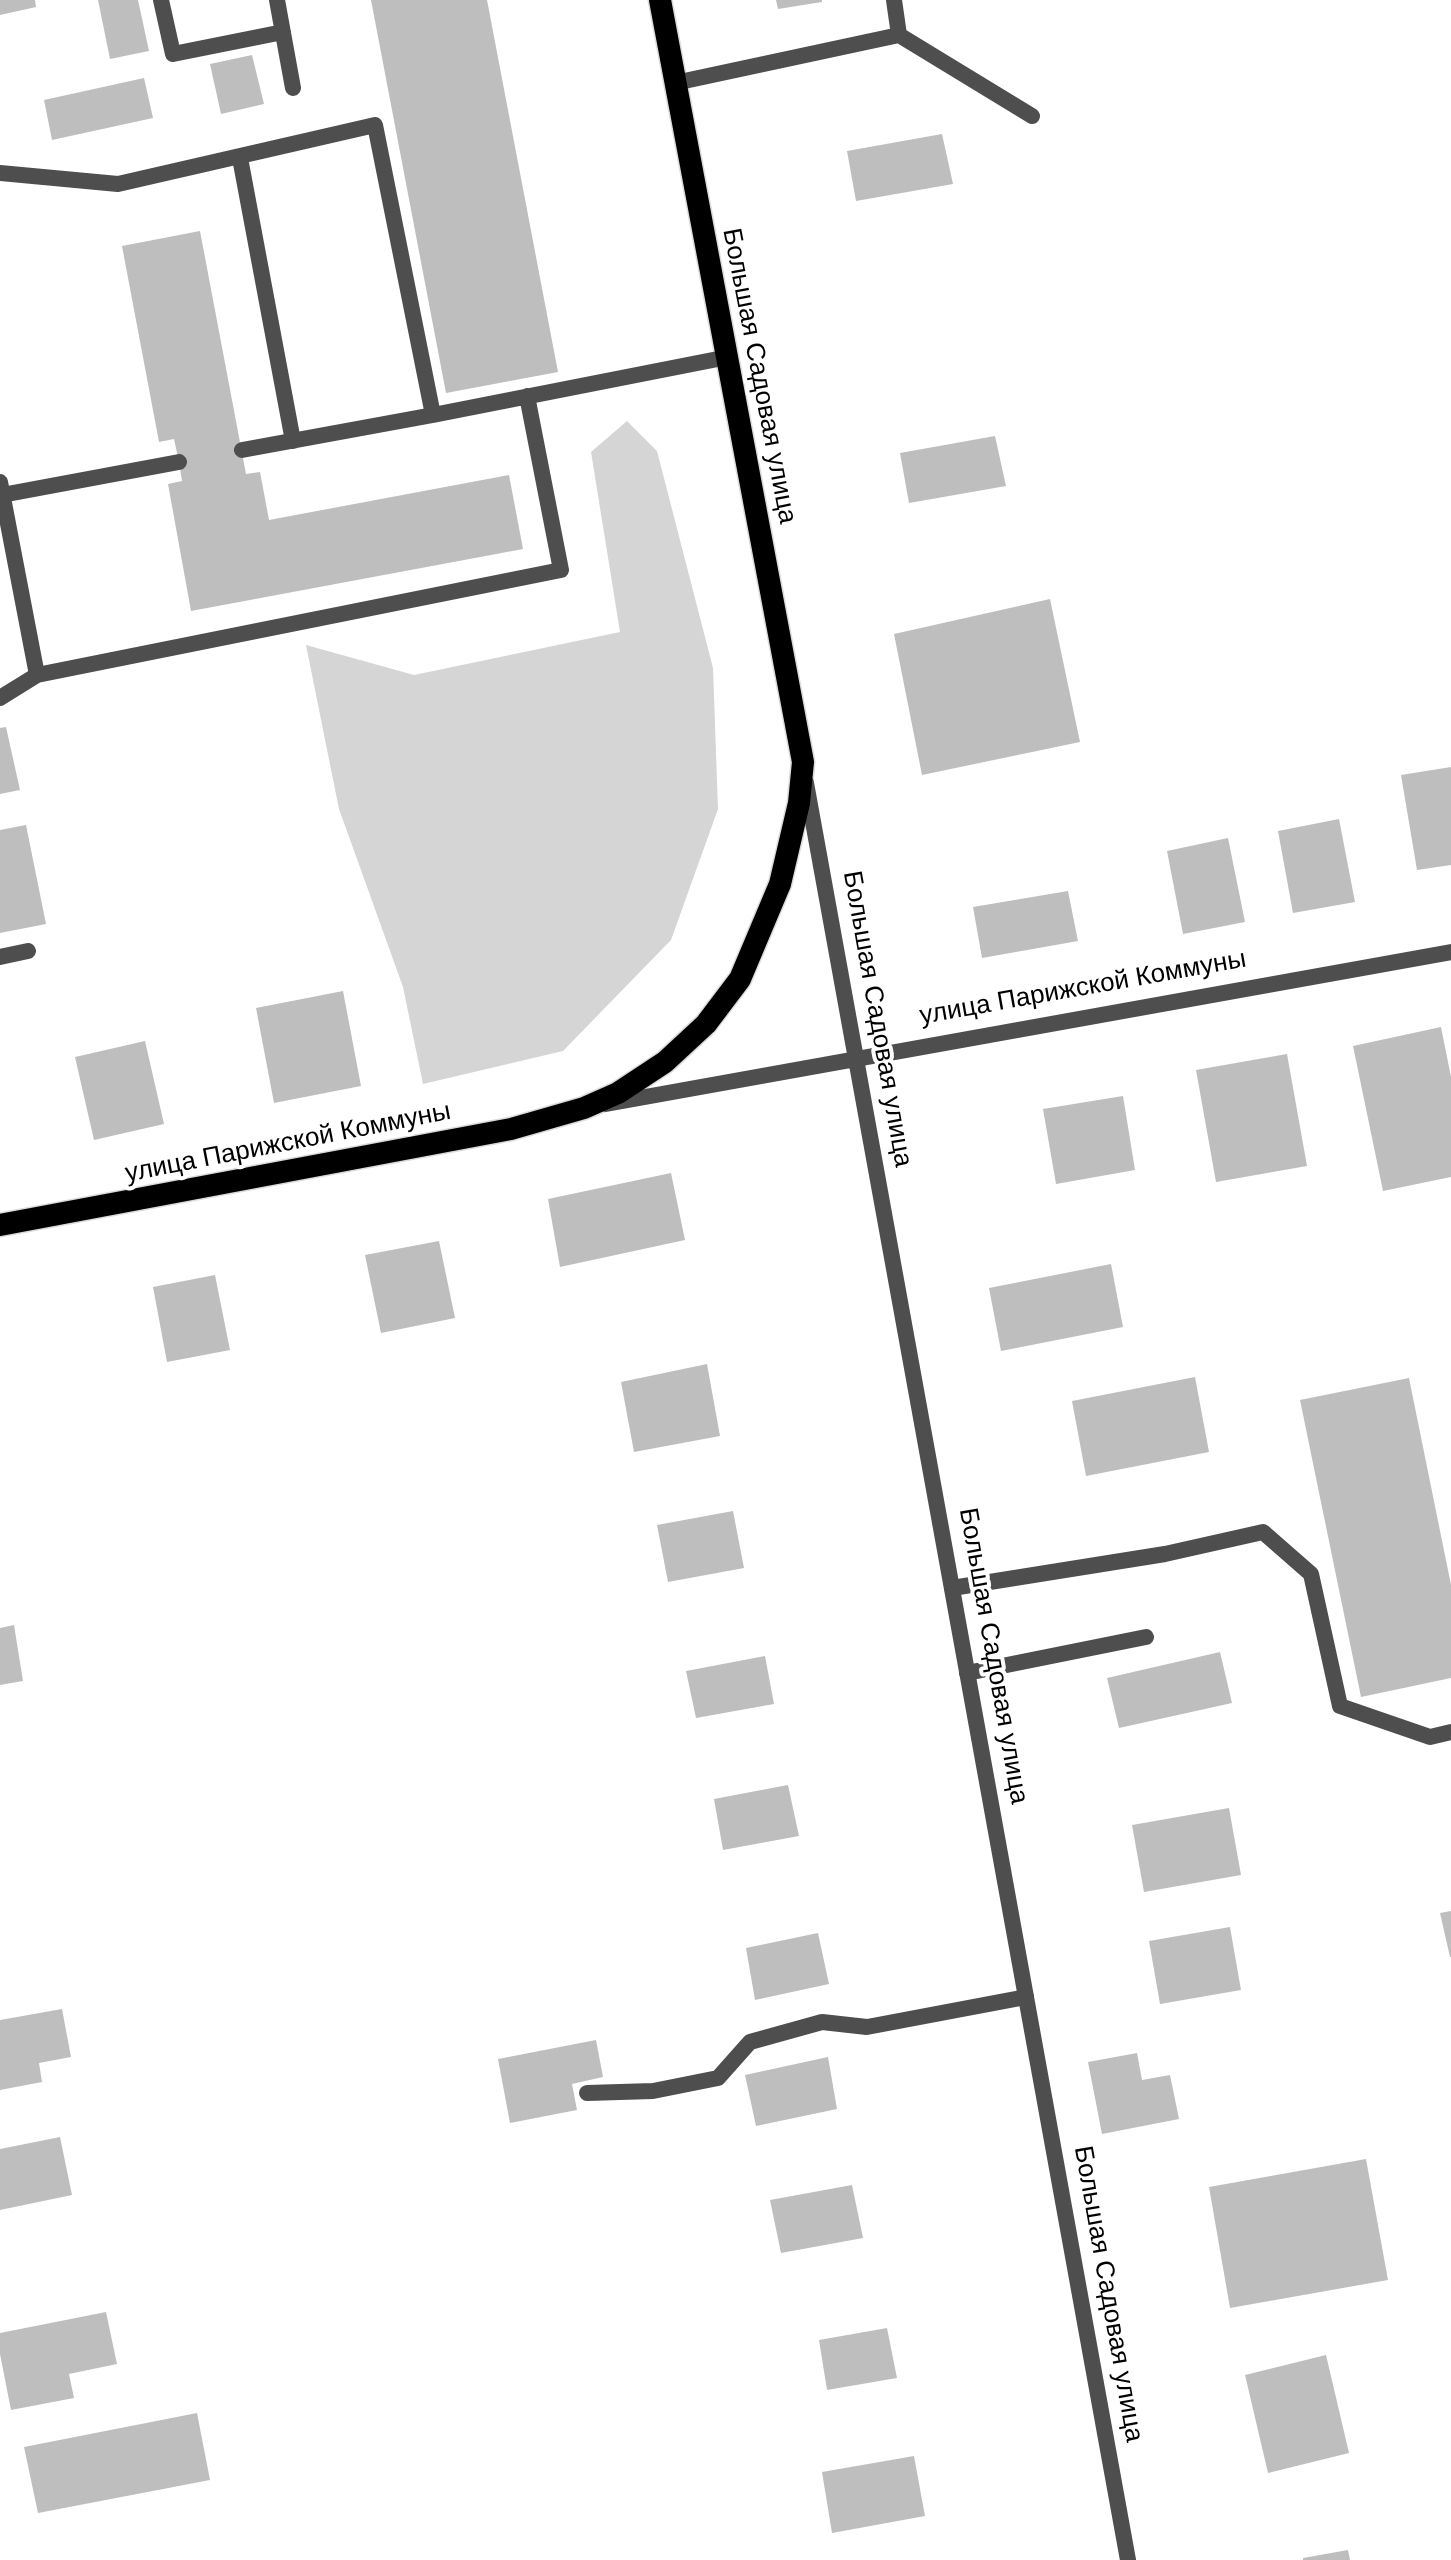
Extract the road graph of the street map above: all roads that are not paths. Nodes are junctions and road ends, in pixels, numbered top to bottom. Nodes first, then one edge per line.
1 (161, 0) edge
2 (277, 0) edge
3 (660, 0) edge
4 (894, 0) edge
5 (283, 32) junction
6 (899, 35) junction
7 (675, 83) junction
8 (293, 88) dead end
9 (1032, 116) dead end
10 (240, 158) junction
11 (0, 173) edge
12 (728, 357) junction
13 (527, 396) junction
14 (433, 415) junction
15 (293, 441) junction
16 (242, 450) dead end
17 (179, 462) dead end
18 (1, 489) edge
19 (37, 675) junction
20 (0, 698) edge
21 (803, 762) junction
22 (28, 951) dead end
23 (1451, 952) edge
24 (0, 957) edge
25 (740, 979) joint
26 (855, 1057) junction
27 (584, 1108) junction
28 (0, 1225) edge
29 (952, 1588) junction
30 (1146, 1637) dead end
31 (967, 1673) junction
32 (1451, 1732) edge
33 (1026, 1997) junction
34 (587, 2093) dead end
35 (1128, 2560) edge

1 - 5 street
2 - 5 street
3 - 7 highway, Большая Садовая улица
4 - 6 street
5 - 8 street
6 - 7 street
6 - 9 street
7 - 12 highway, Большая Садовая улица
10 - 11 street
10 - 14 street
10 - 15 street
12 - 13 street
12 - 21 highway, Большая Садовая улица
13 - 14 street
13 - 19 street
14 - 15 street
15 - 16 street
17 - 18 street
18 - 19 street
19 - 20 street
21 - 25 highway, Большая Садовая улица
21 - 26 street, Большая Садовая улица
22 - 24 street
23 - 26 street, улица Парижской Коммуны
25 - 27 highway, улица Парижской Коммуны
26 - 27 street, улица Парижской Коммуны
26 - 29 street, Большая Садовая улица
27 - 28 highway, улица Парижской Коммуны
29 - 31 street, Большая Садовая улица
29 - 32 street
30 - 31 street
31 - 33 street, Большая Садовая улица
33 - 34 street
33 - 35 street, Большая Садовая улица

